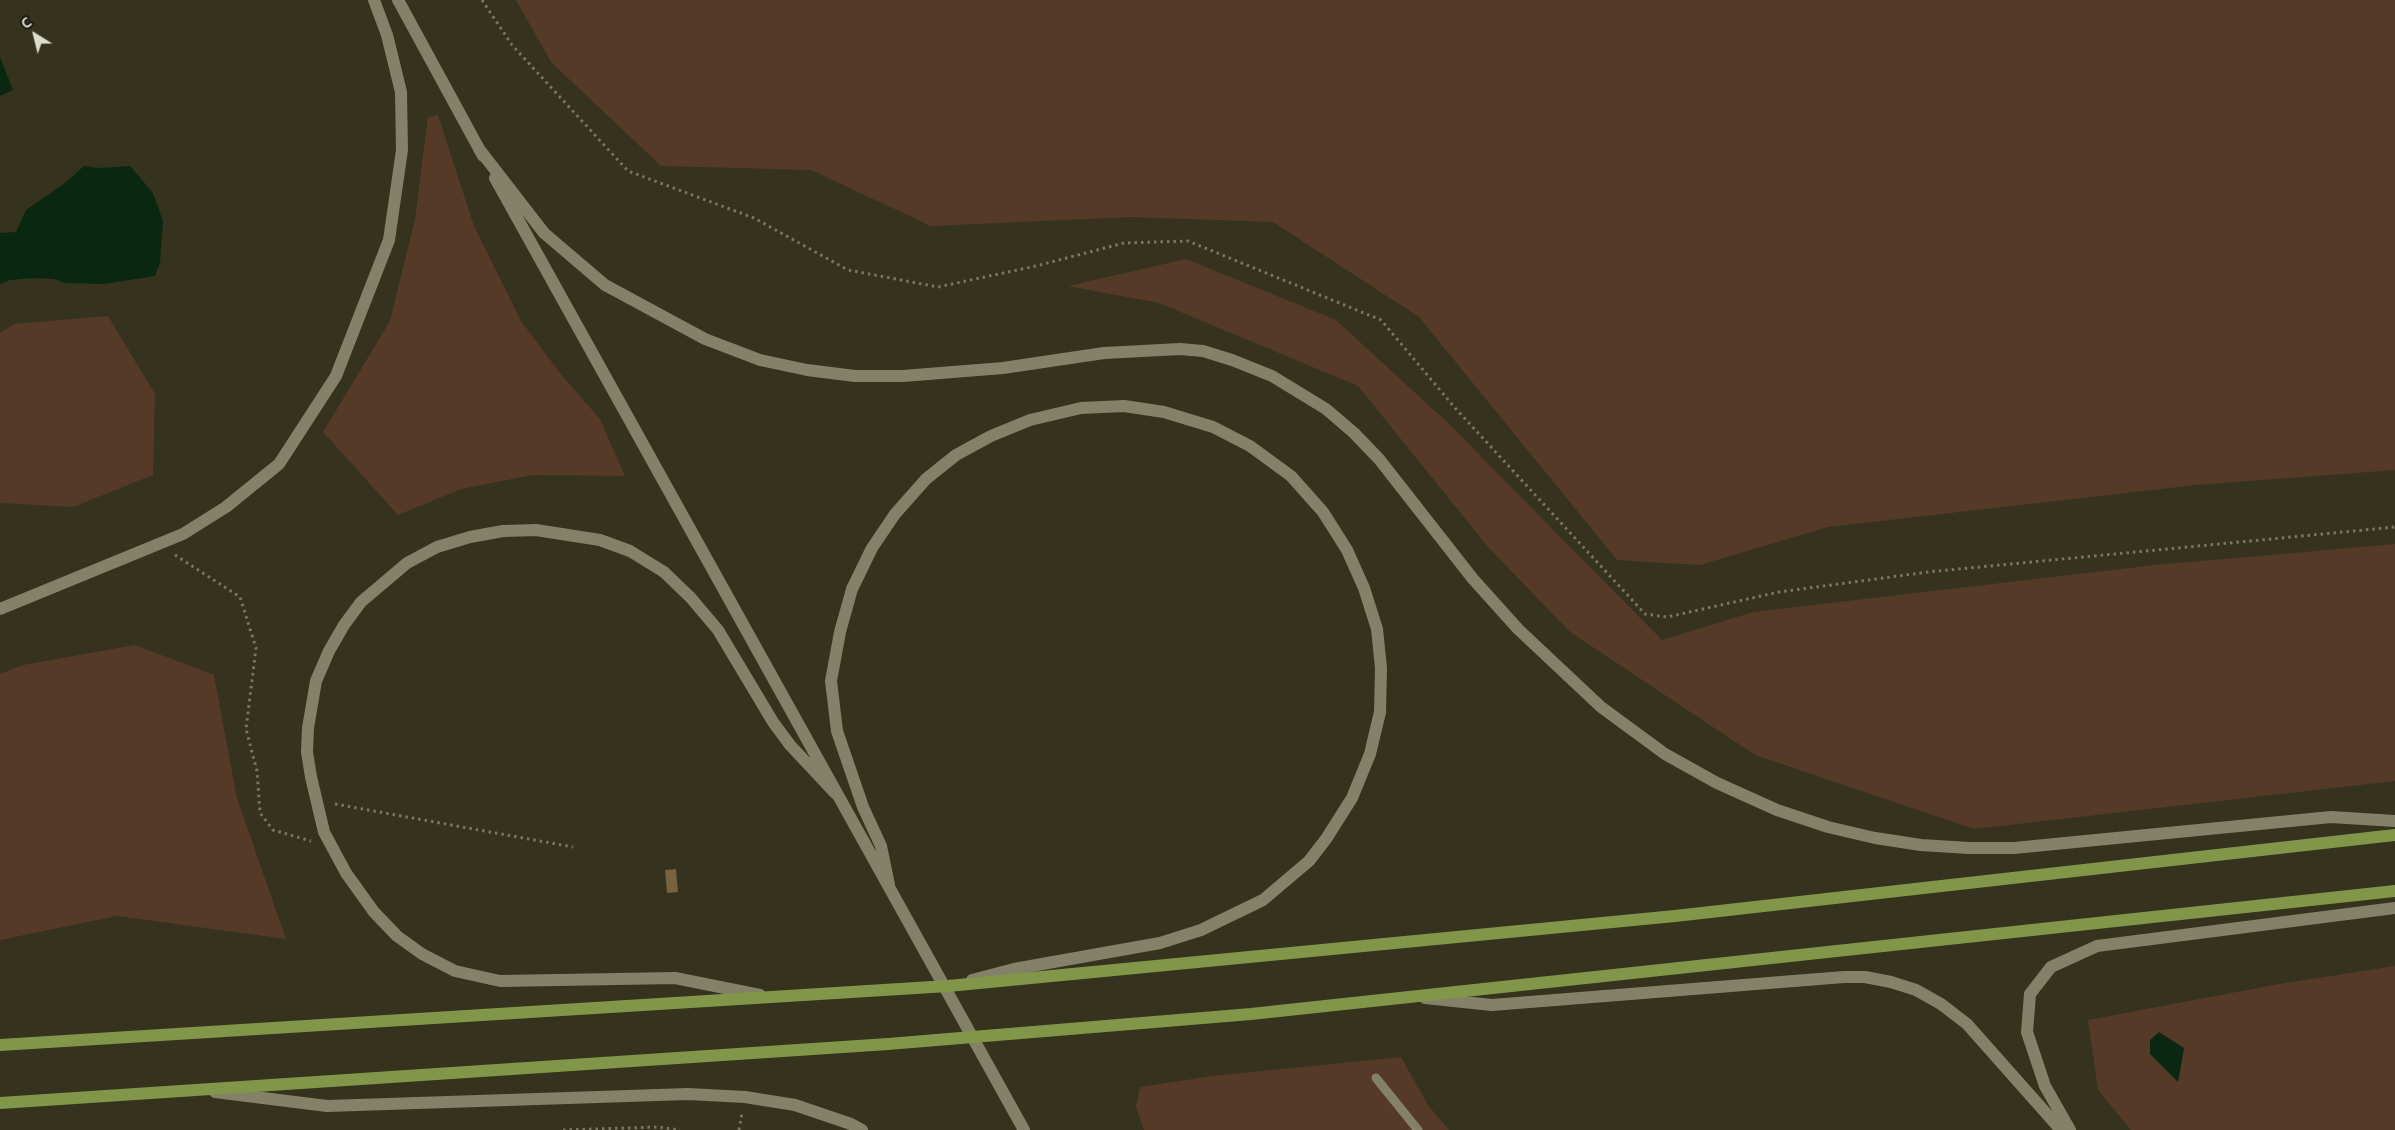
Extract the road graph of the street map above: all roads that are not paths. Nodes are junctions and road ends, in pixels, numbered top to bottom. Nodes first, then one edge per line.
1 (374, 0) edge
2 (398, 0) edge
3 (479, 149) junction
4 (0, 609) edge
5 (835, 793) junction
6 (2395, 821) edge
7 (2395, 835) edge
8 (891, 888) junction
9 (2395, 892) edge
10 (2395, 908) edge
11 (948, 986) junction
12 (1405, 996) junction
13 (767, 997) junction
14 (0, 1044) edge
15 (1376, 1078) dead end
16 (190, 1089) junction
17 (0, 1102) edge
18 (862, 1130) edge
19 (1024, 1130) edge
20 (1418, 1130) edge
21 (2061, 1130) edge
22 (2070, 1130) edge

1 - 4 main road
2 - 3 main road
3 - 5 main road
3 - 6 main road
5 - 8 main road
5 - 13 main road
7 - 11 main road
8 - 11 main road
8 - 19 main road
9 - 12 main road
10 - 22 main road
11 - 13 main road
12 - 16 main road
12 - 21 main road
13 - 14 main road
15 - 20 lane
16 - 17 main road
16 - 18 main road

